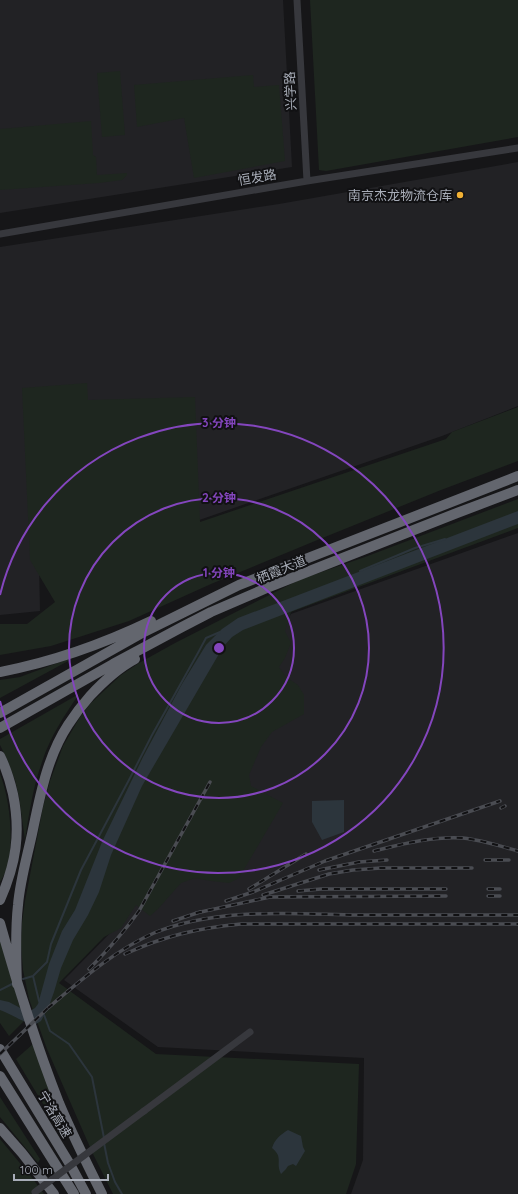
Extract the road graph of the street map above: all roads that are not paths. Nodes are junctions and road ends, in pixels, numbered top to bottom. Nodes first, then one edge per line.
1 (297, 0) edge
2 (518, 148) edge
3 (307, 181) junction
4 (0, 234) edge
5 (518, 476) edge
6 (518, 490) edge
7 (287, 580) junction
8 (240, 585) junction
9 (0, 672) edge
10 (0, 713) edge
11 (0, 728) edge
12 (0, 756) edge
13 (0, 900) edge
14 (0, 923) edge
15 (17, 984) junction
16 (250, 1032) dead end
17 (0, 1049) edge
18 (0, 1076) edge
19 (0, 1128) edge
20 (34, 1193) edge
21 (54, 1194) edge
22 (74, 1194) edge
23 (86, 1194) edge
24 (102, 1194) edge

1 - 3 street, 兴学路
2 - 3 street, 恒发路
3 - 4 street, 恒发路
5 - 8 highway, 栖霞大道
6 - 7 highway, 栖霞大道
7 - 11 highway, 栖霞大道
7 - 15 highway
8 - 9 highway
8 - 10 highway, 栖霞大道
12 - 13 highway
14 - 15 highway
15 - 24 highway
16 - 20 street, bridge
17 - 23 highway, 宁洛高速
18 - 22 highway, 宁洛高速
19 - 21 highway

